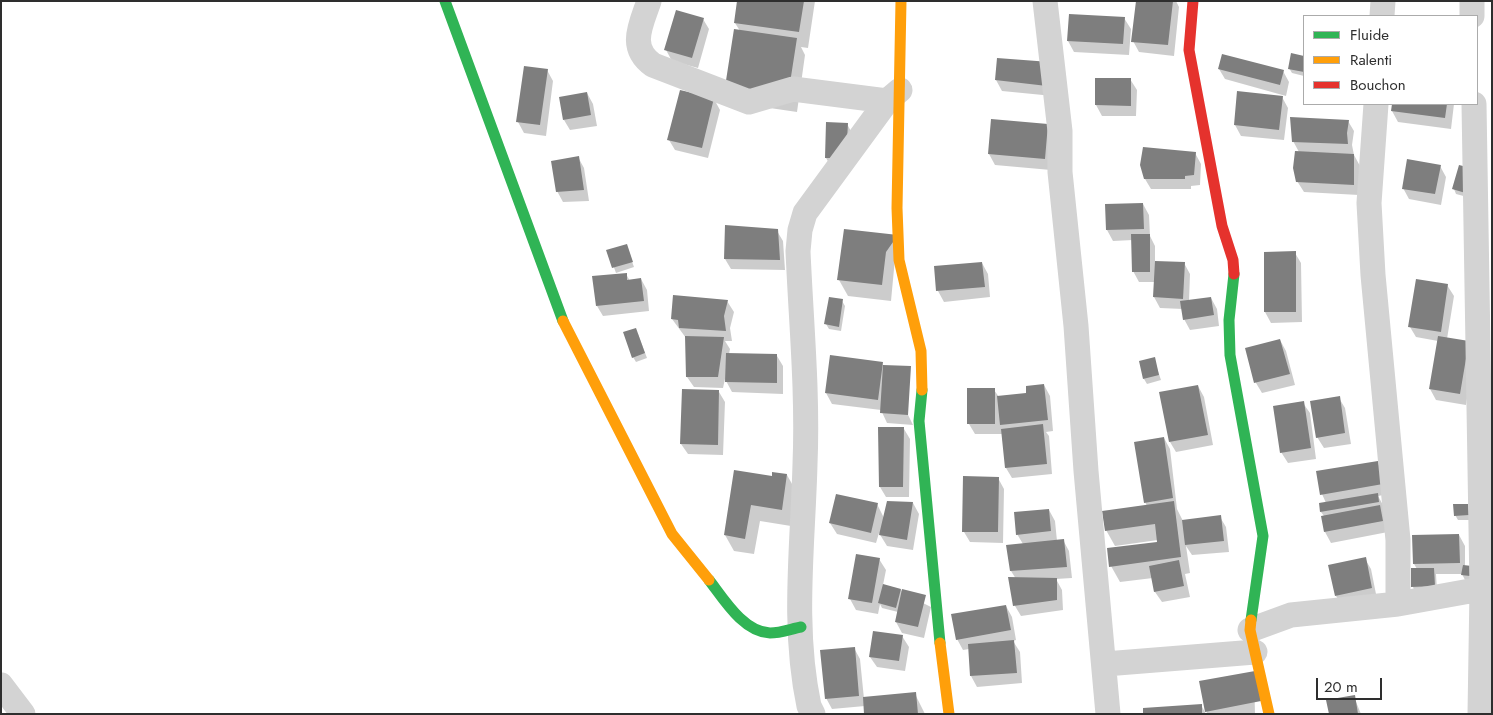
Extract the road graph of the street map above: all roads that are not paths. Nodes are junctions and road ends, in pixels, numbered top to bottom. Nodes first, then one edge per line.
1 (445, 1) edge
2 (649, 1) edge
3 (901, 1) edge
4 (1045, 1) edge
5 (1193, 1) edge
6 (1383, 1) edge
7 (1472, 1) edge
8 (1382, 15) edge
9 (1472, 15) edge
10 (893, 95) junction
11 (1376, 105) edge
12 (1474, 105) edge
13 (1487, 588) edge
14 (1398, 604) junction
15 (800, 627) junction
16 (1253, 641) junction
17 (1105, 664) junction
18 (1, 685) edge
19 (23, 714) edge
20 (813, 714) edge
21 (949, 714) edge
22 (1108, 714) edge
23 (1269, 714) edge
24 (1480, 714) edge

1 - 15 street
2 - 10 street
3 - 10 street
4 - 17 street
5 - 16 street
6 - 8 street
7 - 9 street
10 - 15 street
10 - 21 street
11 - 14 street
12 - 13 street
13 - 14 street
13 - 24 street
14 - 16 street
15 - 20 street
16 - 17 street
16 - 23 street
17 - 22 street
18 - 19 street

